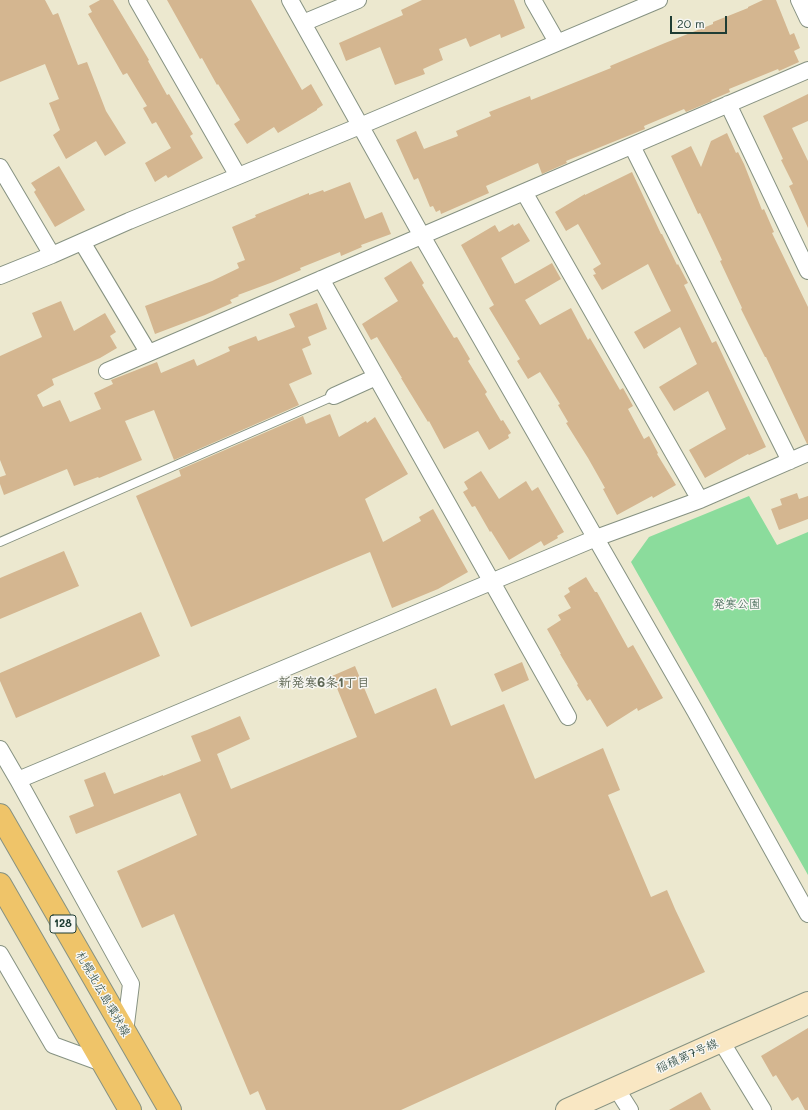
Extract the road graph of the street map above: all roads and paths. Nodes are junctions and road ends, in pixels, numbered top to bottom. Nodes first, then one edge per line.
1 (137, 0) edge
2 (290, 0) edge
3 (358, 0) edge
4 (533, 0) edge
5 (659, 0) edge
6 (798, 0) edge
7 (808, 19) edge
8 (303, 23) junction
9 (557, 42) junction
10 (808, 70) edge
11 (728, 104) junction
12 (360, 126) junction
13 (632, 146) junction
14 (0, 167) edge
15 (238, 176) junction
16 (524, 192) junction
17 (422, 236) junction
18 (82, 242) junction
19 (52, 255) junction
20 (808, 271) edge
21 (0, 276) edge
22 (321, 279) junction
23 (148, 352) junction
24 (107, 371) dead end
25 (376, 377) junction
26 (334, 396) joint
27 (808, 453) edge
28 (790, 461) junction
29 (700, 500) junction
30 (596, 538) junction
31 (0, 542) edge
32 (492, 582) junction
33 (568, 717) dead end
34 (0, 749) edge
35 (18, 780) junction
36 (0, 815) edge
37 (0, 884) edge
38 (808, 914) edge
39 (0, 954) edge
40 (808, 1003) edge
41 (125, 1032) junction
42 (721, 1041) junction
43 (102, 1063) junction
44 (616, 1088) junction
45 (130, 1110) edge
46 (170, 1110) edge
47 (567, 1110) edge
48 (630, 1110) edge
49 (763, 1110) edge

1 - 15 street
2 - 8 street
3 - 8 street
4 - 9 street
5 - 9 street
6 - 7 street
8 - 12 street
9 - 12 street
10 - 11 street
11 - 13 street
11 - 20 street
12 - 15 street
12 - 17 street
13 - 16 street
13 - 28 street
14 - 19 street
15 - 18 street
16 - 17 street
16 - 29 street
17 - 22 street
17 - 30 street
18 - 19 street
18 - 23 street
19 - 21 street
22 - 23 street
22 - 25 street
23 - 24 street
25 - 26 street
25 - 32 street
26 - 31 lane
27 - 28 street
28 - 29 street
29 - 30 street
30 - 32 street
30 - 38 street
32 - 33 street
32 - 35 street
34 - 35 street
35 - 41 street
36 - 41 main road, 札幌北広島環状線 / 128
37 - 43 main road
39 - 43 street
40 - 42 street, 稲積第7号線
41 - 46 main road, 札幌北広島環状線 / 128
42 - 44 street, 稲積第7号線
42 - 49 street
43 - 45 main road
44 - 47 street, 稲積第7号線
44 - 48 street

